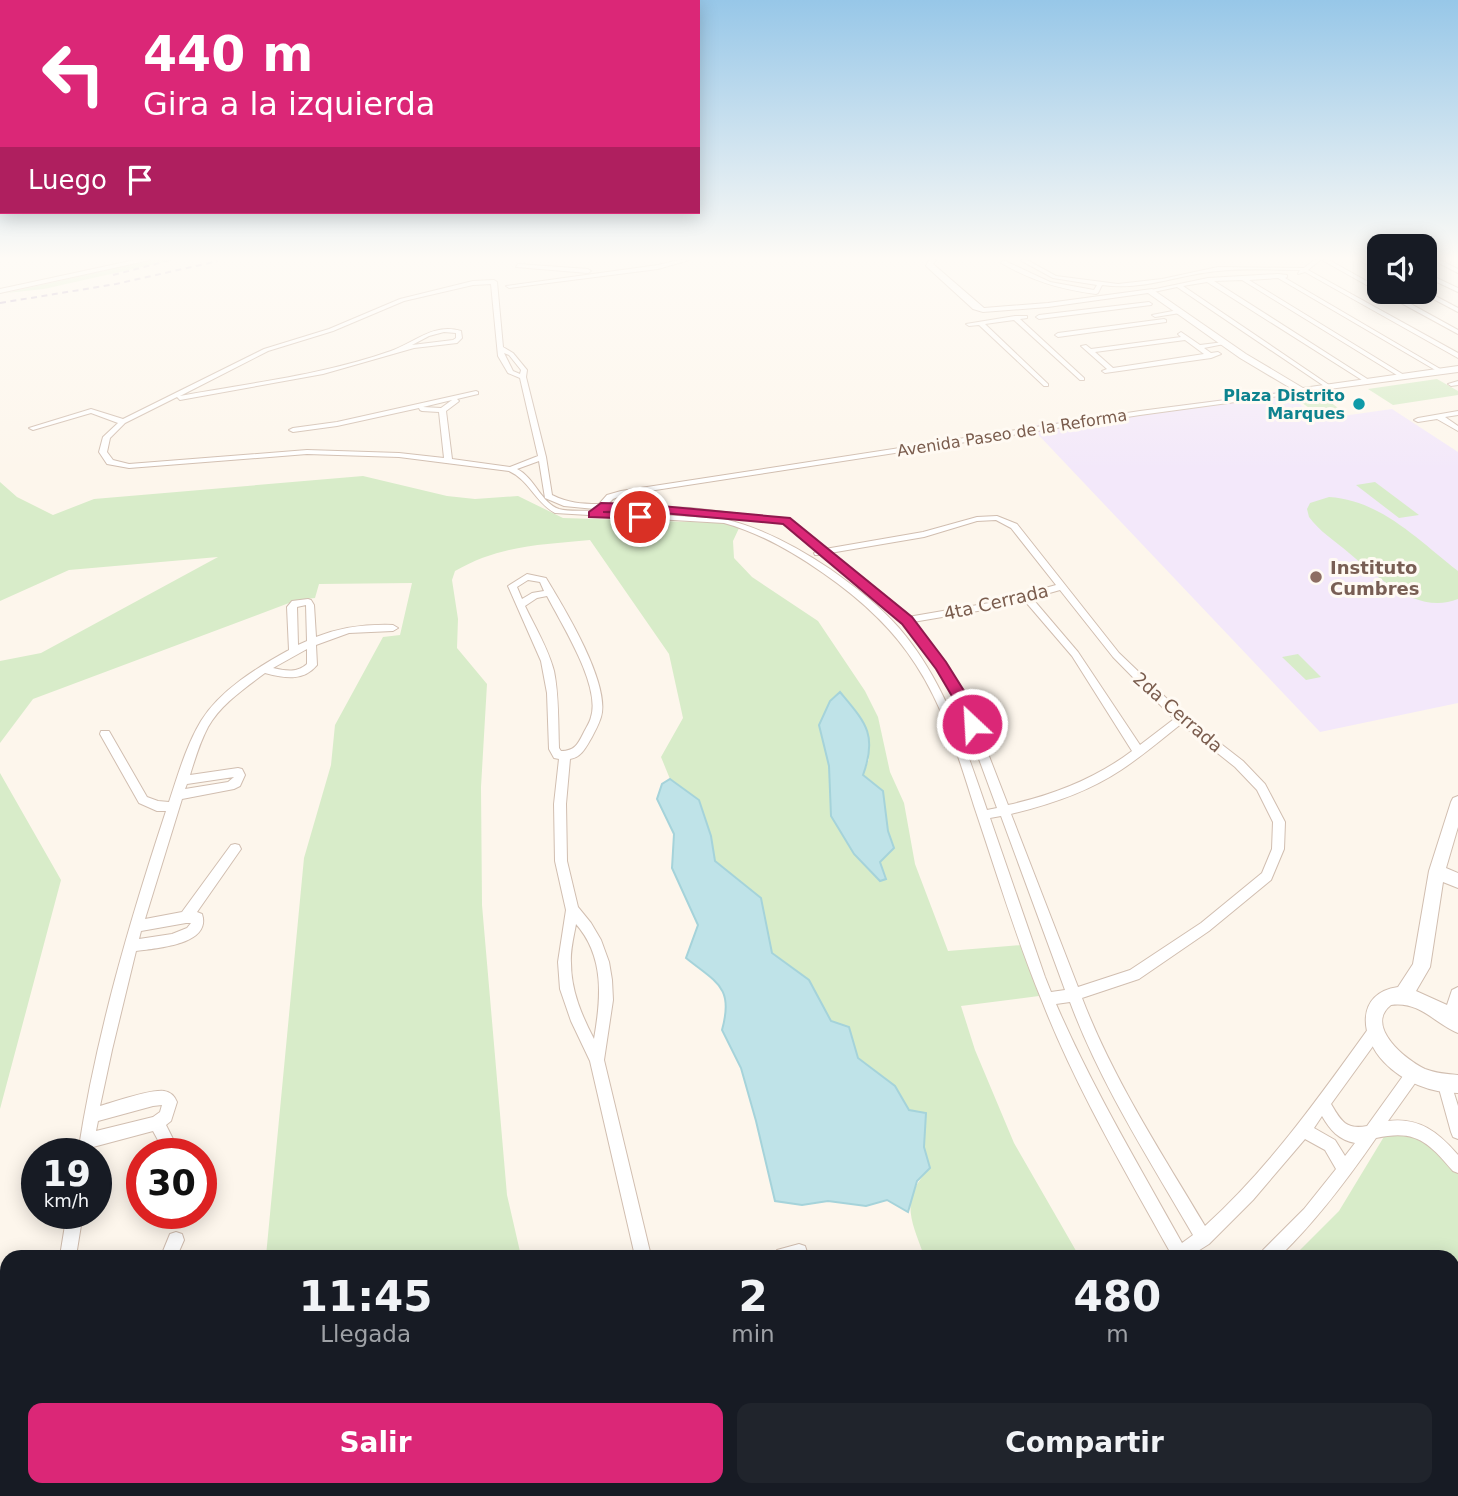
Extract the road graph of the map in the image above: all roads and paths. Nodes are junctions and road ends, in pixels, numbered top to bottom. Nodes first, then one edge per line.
1 (331, 330) edge
2 (499, 330) edge
3 (988, 330) edge
4 (1028, 330) edge
5 (1065, 330) edge
6 (1100, 330) edge
7 (1203, 330) edge
8 (1244, 330) edge
9 (1286, 330) edge
10 (1327, 330) edge
11 (1370, 330) edge
12 (1411, 330) edge
13 (1069, 333) junction
14 (1058, 335) dead end
15 (1222, 343) junction
16 (1198, 347) junction
17 (502, 349) junction
18 (397, 351) junction
19 (1458, 356) edge
20 (1458, 367) edge
21 (1439, 370) junction
22 (1402, 376) junction
23 (523, 377) junction
24 (1082, 379) dead end
25 (1367, 381) junction
26 (1046, 385) dead end
27 (1329, 387) junction
28 (1303, 391) junction
29 (476, 393) dead end
30 (461, 397) junction
31 (170, 399) junction
32 (405, 409) junction
33 (442, 410) junction
34 (1458, 413) edge
35 (1438, 416) junction
36 (1418, 420) dead end
37 (123, 422) junction
38 (33, 428) dead end
39 (1458, 429) edge
40 (293, 430) dead end
41 (446, 446) junction
42 (542, 457) junction
43 (427, 459) junction
44 (449, 462) junction
45 (511, 469) junction
46 (597, 511) junction
47 (688, 514) junction
48 (760, 520) junction
49 (750, 528) junction
50 (822, 552) junction
51 (807, 558) junction
52 (1061, 587) junction
53 (551, 593) junction
54 (1026, 597) junction
55 (521, 604) junction
56 (907, 621) junction
57 (890, 623) junction
58 (393, 628) dead end
59 (312, 643) junction
60 (294, 653) junction
61 (265, 670) junction
62 (1181, 719) junction
63 (106, 734) dead end
64 (1138, 751) junction
65 (565, 756) junction
66 (182, 780) junction
67 (176, 801) junction
68 (1458, 802) edge
69 (1005, 811) junction
70 (983, 815) junction
71 (235, 849) dead end
72 (1437, 871) junction
73 (1458, 881) edge
74 (572, 910) junction
75 (186, 917) junction
76 (135, 927) junction
77 (130, 946) junction
78 (1073, 995) junction
79 (1402, 996) junction
80 (1458, 996) edge
81 (1048, 999) junction
82 (1455, 1021) edge
83 (1376, 1030) junction
84 (597, 1060) junction
85 (1413, 1074) junction
86 (1451, 1085) edge
87 (1323, 1103) junction
88 (91, 1116) junction
89 (157, 1124) junction
90 (1303, 1130) junction
91 (1458, 1132) edge
92 (1368, 1135) junction
93 (87, 1138) edge
94 (165, 1138) edge
95 (112, 1139) edge
96 (1458, 1166) edge
97 (1344, 1168) junction
98 (72, 1229) edge
99 (1203, 1238) junction
100 (176, 1240) dead end
101 (69, 1250) edge
102 (172, 1250) edge
103 (642, 1250) edge
104 (1175, 1250) edge
105 (1185, 1250) edge
106 (1276, 1250) edge

1 - 31 street
2 - 17 street
3 - 26 street
4 - 24 street
5 - 13 street
6 - 13 street
7 - 15 street
8 - 27 street
9 - 25 street
10 - 22 street
11 - 21 street
12 - 19 street
13 - 14 street
15 - 16 street
15 - 28 street
16 - 16 street
17 - 23 street
17 - 23 street
18 - 18 street
18 - 31 street
20 - 21 street, Avenida Paseo de la Reforma
21 - 22 street, Avenida Paseo de la Reforma
22 - 25 street, Avenida Paseo de la Reforma
23 - 42 street
25 - 27 street, Avenida Paseo de la Reforma
27 - 28 street, Avenida Paseo de la Reforma
28 - 46 street, Avenida Paseo de la Reforma
29 - 30 street
30 - 32 street
30 - 33 street
31 - 37 street
32 - 33 street
32 - 40 street
33 - 41 street
34 - 35 street
35 - 36 street
35 - 39 street
37 - 38 street
37 - 43 street
41 - 43 street
41 - 44 street
42 - 45 street
42 - 46 street
43 - 44 street
44 - 45 street
45 - 46 street
46 - 47 street
47 - 48 street
47 - 49 street
48 - 49 street
48 - 50 street
49 - 51 street
50 - 51 street, 2da Cerrada
50 - 52 street, 2da Cerrada
50 - 56 street
51 - 57 street
52 - 54 street, 4ta Cerrada
52 - 62 street, 2da Cerrada
53 - 55 street
53 - 55 street
53 - 65 street
54 - 56 street, 4ta Cerrada
54 - 64 street
55 - 65 street
56 - 57 street, 4ta Cerrada
56 - 69 street
57 - 70 street
58 - 59 street
59 - 60 street
59 - 60 street
59 - 61 street
60 - 61 street
61 - 66 street
62 - 64 street
62 - 78 street, 2da Cerrada
63 - 67 street
64 - 69 street
65 - 74 street
66 - 67 street
66 - 67 street
67 - 76 street
68 - 72 street
69 - 70 street
69 - 78 street
70 - 81 street
71 - 75 street
72 - 73 street
72 - 79 street
74 - 84 street
74 - 84 street
75 - 76 street
75 - 77 street
76 - 77 street
77 - 88 street
78 - 81 street, 2da Cerrada
78 - 99 street
79 - 82 street
79 - 83 street
80 - 82 street
81 - 104 street
83 - 85 street
83 - 87 street
84 - 103 street
85 - 86 street
85 - 92 street
86 - 91 street
87 - 90 street
87 - 92 street
88 - 89 street
88 - 93 street
89 - 94 street
89 - 95 street
90 - 97 street
90 - 99 street
92 - 96 street
92 - 97 street
97 - 106 street
98 - 101 street
99 - 105 street
100 - 102 street

